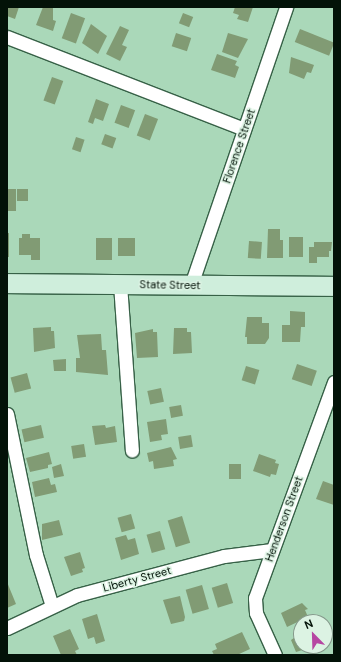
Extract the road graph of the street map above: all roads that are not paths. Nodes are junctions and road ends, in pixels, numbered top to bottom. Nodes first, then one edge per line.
1 (286, 7) edge
2 (7, 37) edge
3 (244, 129) junction
4 (7, 283) edge
5 (120, 284) junction
6 (191, 285) junction
7 (334, 286) edge
8 (334, 382) edge
9 (7, 414) edge
10 (132, 450) dead end
11 (272, 550) junction
12 (52, 606) junction
13 (7, 628) edge
14 (275, 655) edge

1 - 3 street, Florence Street
2 - 3 street
3 - 6 street, Florence Street
4 - 5 main road, State Street
5 - 6 main road, State Street
5 - 10 street
6 - 7 main road, State Street
8 - 11 street, Henderson Street
9 - 12 street
11 - 12 street, Liberty Street
11 - 14 street, Henderson Street
12 - 13 street, Liberty Street

